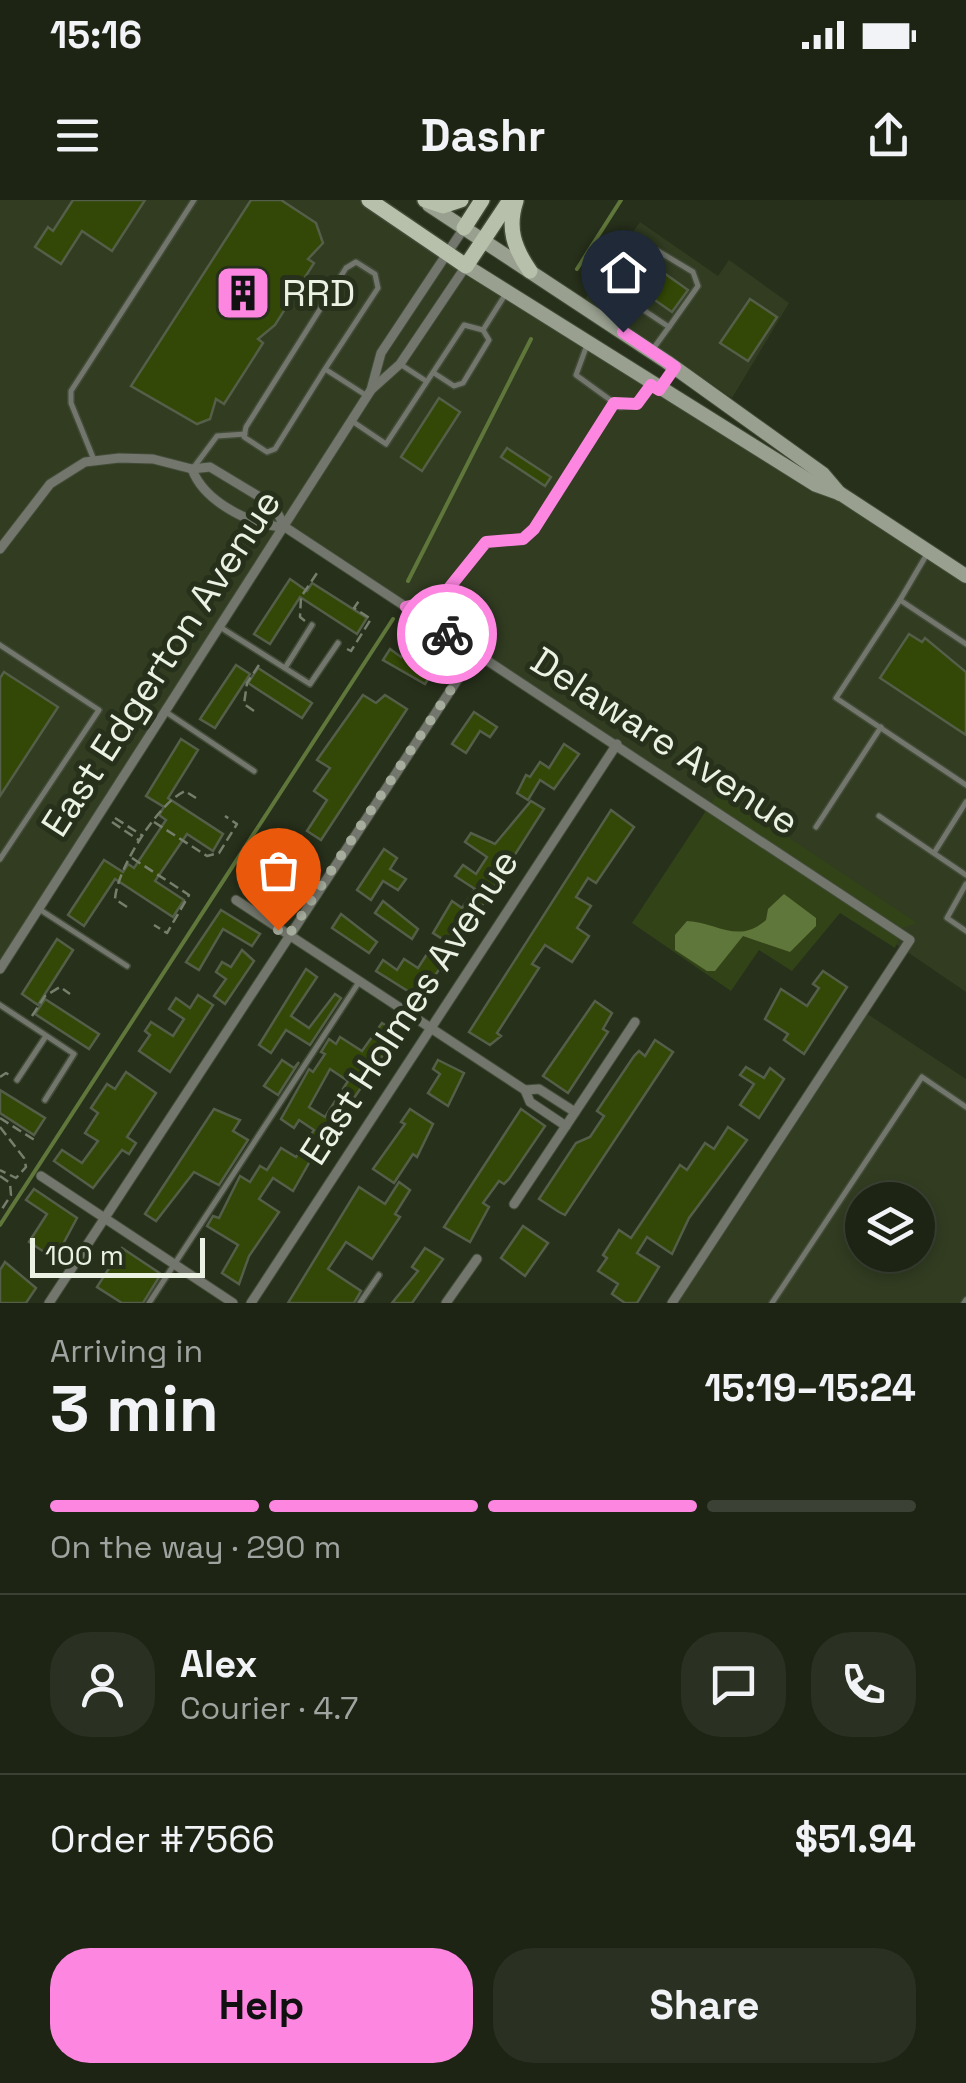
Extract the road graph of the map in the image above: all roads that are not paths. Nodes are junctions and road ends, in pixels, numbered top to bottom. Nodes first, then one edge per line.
1 (194, 200) edge
2 (369, 200) edge
3 (423, 200) edge
4 (461, 200) edge
5 (482, 200) edge
6 (514, 200) edge
7 (464, 228) junction
8 (483, 240) junction
9 (448, 253) junction
10 (466, 266) junction
11 (530, 271) junction
12 (507, 292) junction
13 (618, 293) junction
14 (599, 316) junction
15 (669, 327) junction
16 (482, 330) junction
17 (587, 344) junction
18 (652, 352) junction
19 (400, 364) junction
20 (675, 367) junction
21 (325, 369) junction
22 (432, 372) junction
23 (426, 382) junction
24 (655, 388) junction
25 (369, 393) junction
26 (614, 403) junction
27 (352, 421) junction
28 (244, 434) junction
29 (94, 460) junction
30 (192, 470) junction
31 (841, 494) junction
32 (285, 527) junction
33 (0, 549) edge
34 (928, 551) junction
35 (966, 576) edge
36 (900, 600) junction
37 (406, 607) junction
38 (312, 625) dead end
39 (220, 627) junction
40 (338, 642) dead end
41 (966, 644) edge
42 (1, 647) edge
43 (475, 653) junction
44 (284, 668) junction
45 (166, 712) junction
46 (881, 727) junction
47 (616, 744) junction
48 (254, 771) dead end
49 (966, 784) edge
50 (966, 802) edge
51 (880, 816) dead end
52 (816, 827) dead end
53 (934, 853) junction
54 (0, 859) edge
55 (966, 874) edge
56 (966, 884) edge
57 (236, 900) dead end
58 (38, 909) junction
59 (966, 931) edge
60 (288, 936) junction
61 (127, 966) dead end
62 (0, 968) edge
63 (360, 982) junction
64 (0, 1005) edge
65 (635, 1022) dead end
66 (430, 1030) junction
67 (46, 1036) junction
68 (17, 1080) dead end
69 (525, 1090) junction
70 (46, 1100) dead end
71 (966, 1107) edge
72 (576, 1112) junction
73 (566, 1126) junction
74 (41, 1176) dead end
75 (514, 1204) dead end
76 (104, 1218) junction
77 (478, 1257) dead end
78 (174, 1264) junction
79 (379, 1275) dead end
80 (49, 1303) edge
81 (149, 1303) edge
82 (233, 1303) edge
83 (252, 1303) edge
84 (360, 1303) edge
85 (446, 1303) edge
86 (672, 1303) edge
87 (772, 1303) edge

1 - 29 lane
2 - 9 main road
3 - 4 main road
3 - 7 main road
5 - 7 main road
6 - 8 main road
6 - 11 main road
7 - 8 main road
7 - 9 street, East Edgerton Avenue
8 - 10 main road
8 - 11 main road
9 - 10 main road
9 - 25 street, East Edgerton Avenue
10 - 12 main road
10 - 19 street, East Edgerton Avenue
11 - 14 main road
12 - 16 lane
12 - 17 main road
13 - 14 lane
13 - 15 lane
13 - 15 lane
14 - 18 main road
15 - 18 lane
16 - 22 lane
16 - 22 lane
17 - 24 main road
17 - 26 lane
18 - 20 main road
19 - 23 lane
19 - 25 street, East Edgerton Avenue
20 - 24 main road
20 - 31 main road
21 - 25 lane
21 - 28 lane
21 - 28 lane
22 - 23 lane
23 - 27 lane
24 - 26 lane
24 - 31 main road
25 - 27 street, East Edgerton Avenue
26 - 37 lane
27 - 32 street, East Edgerton Avenue
28 - 30 lane
29 - 30 street
29 - 33 street
30 - 32 street
30 - 32 street
31 - 34 main road
32 - 37 street, Delaware Avenue
32 - 39 street, East Edgerton Avenue
34 - 35 main road
34 - 36 lane
36 - 41 lane
36 - 46 lane
37 - 43 street, Delaware Avenue
38 - 44 lane
39 - 44 lane
39 - 45 street, East Edgerton Avenue
40 - 44 lane
42 - 54 lane
43 - 47 street, Delaware Avenue
43 - 60 street
45 - 48 lane
45 - 58 street, East Edgerton Avenue
46 - 49 lane
46 - 52 lane
47 - 66 street, East Holmes Avenue
47 - 86 street, Delaware Avenue
50 - 53 lane
51 - 53 lane
53 - 55 lane
56 - 59 lane
57 - 60 street
58 - 61 lane
58 - 62 street, East Edgerton Avenue
60 - 63 street
60 - 76 street
63 - 66 street
63 - 78 lane
64 - 67 lane
65 - 72 street
66 - 69 street
66 - 83 street, East Holmes Avenue
67 - 68 lane
67 - 70 lane
69 - 72 street
69 - 73 street
71 - 87 lane
72 - 73 street
73 - 75 street
74 - 76 street
76 - 78 street
76 - 80 street
77 - 85 street
78 - 81 lane
78 - 82 street
79 - 84 lane

